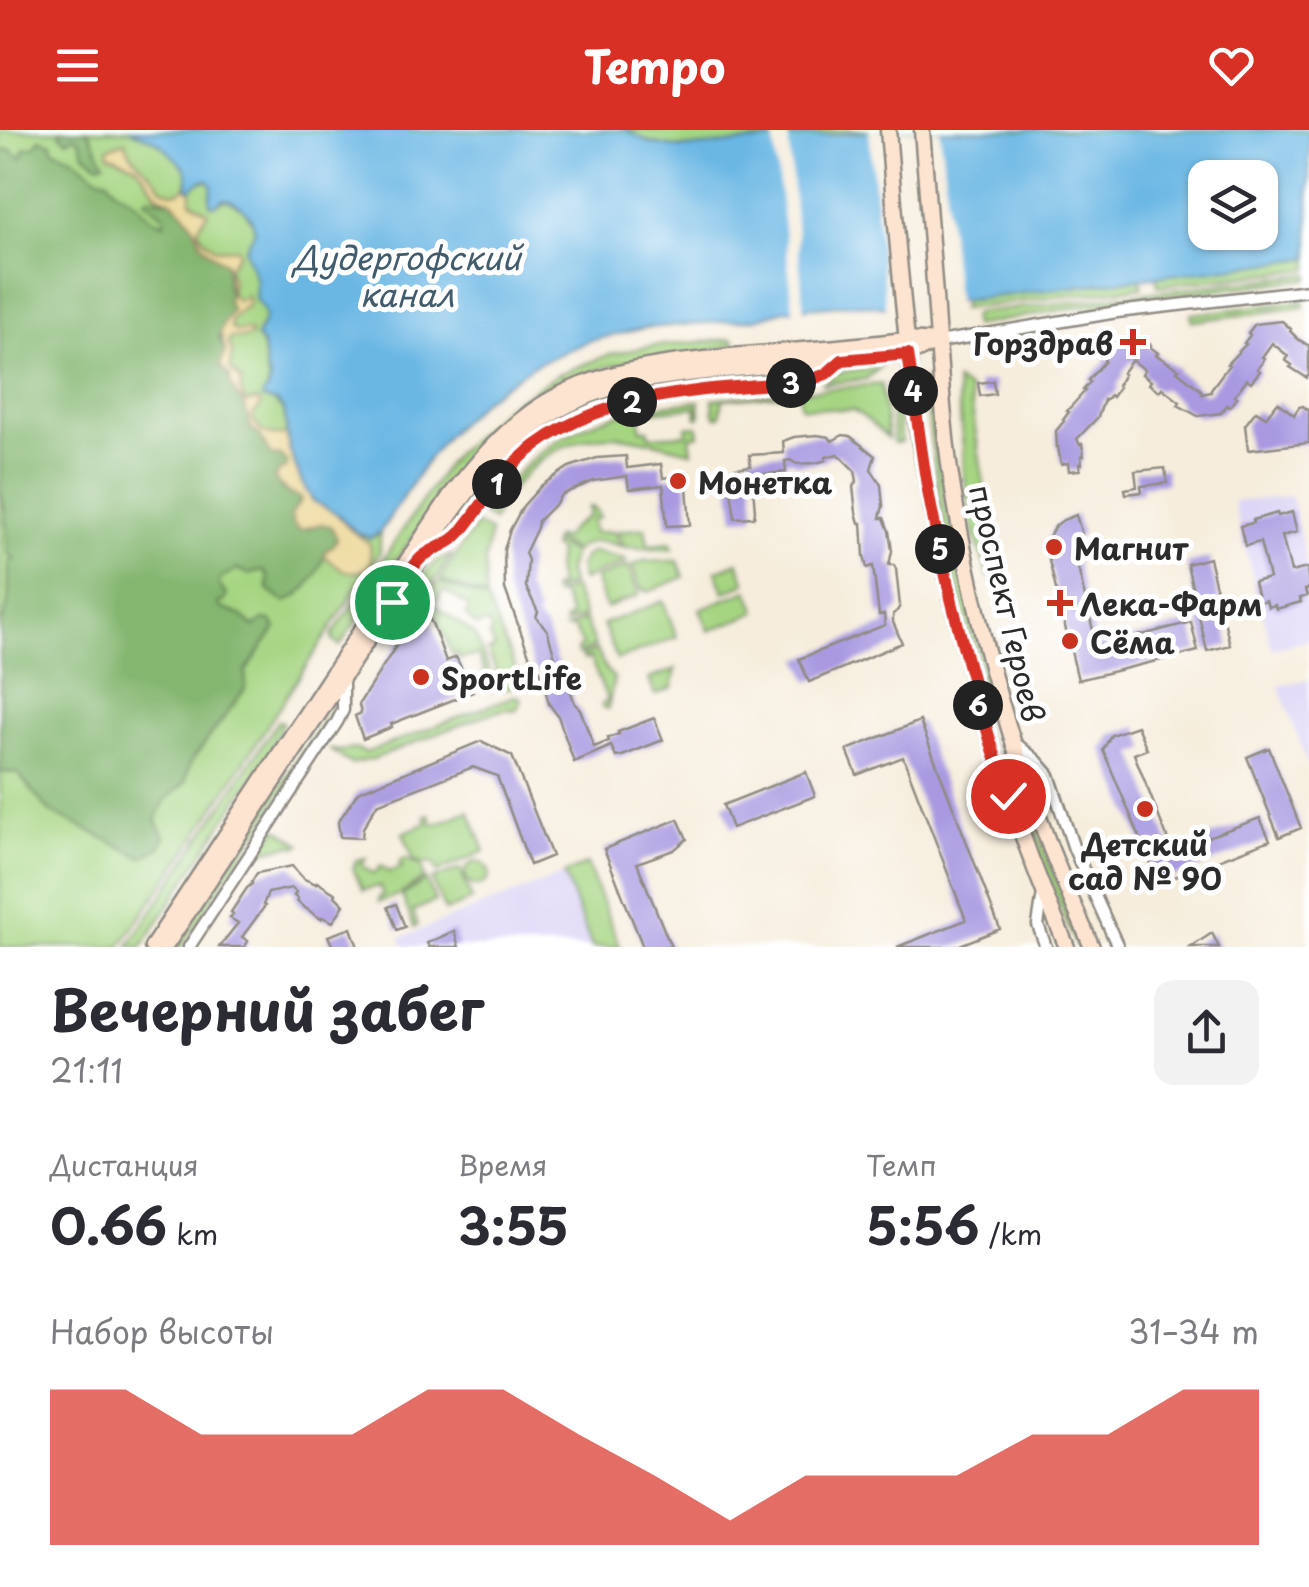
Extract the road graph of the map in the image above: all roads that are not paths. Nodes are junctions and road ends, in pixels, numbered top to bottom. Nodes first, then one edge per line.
1 (888, 130) edge
2 (922, 130) edge
3 (1309, 290) edge
4 (938, 342) junction
5 (907, 347) junction
6 (344, 675) junction
7 (1012, 741) junction
8 (1043, 892) junction
9 (152, 947) edge
10 (165, 947) edge
11 (189, 947) edge
12 (1046, 947) edge
13 (1067, 947) edge
14 (1092, 947) edge
15 (1118, 947) edge

1 - 5 street, проспект Героев
2 - 4 street, проспект Героев
3 - 4 street
4 - 5 street
4 - 7 street, проспект Героев
5 - 6 street
5 - 8 street, проспект Героев
5 - 9 street
6 - 10 street
6 - 11 street
7 - 14 street, проспект Героев
7 - 15 street
8 - 12 street
8 - 13 street, проспект Героев

